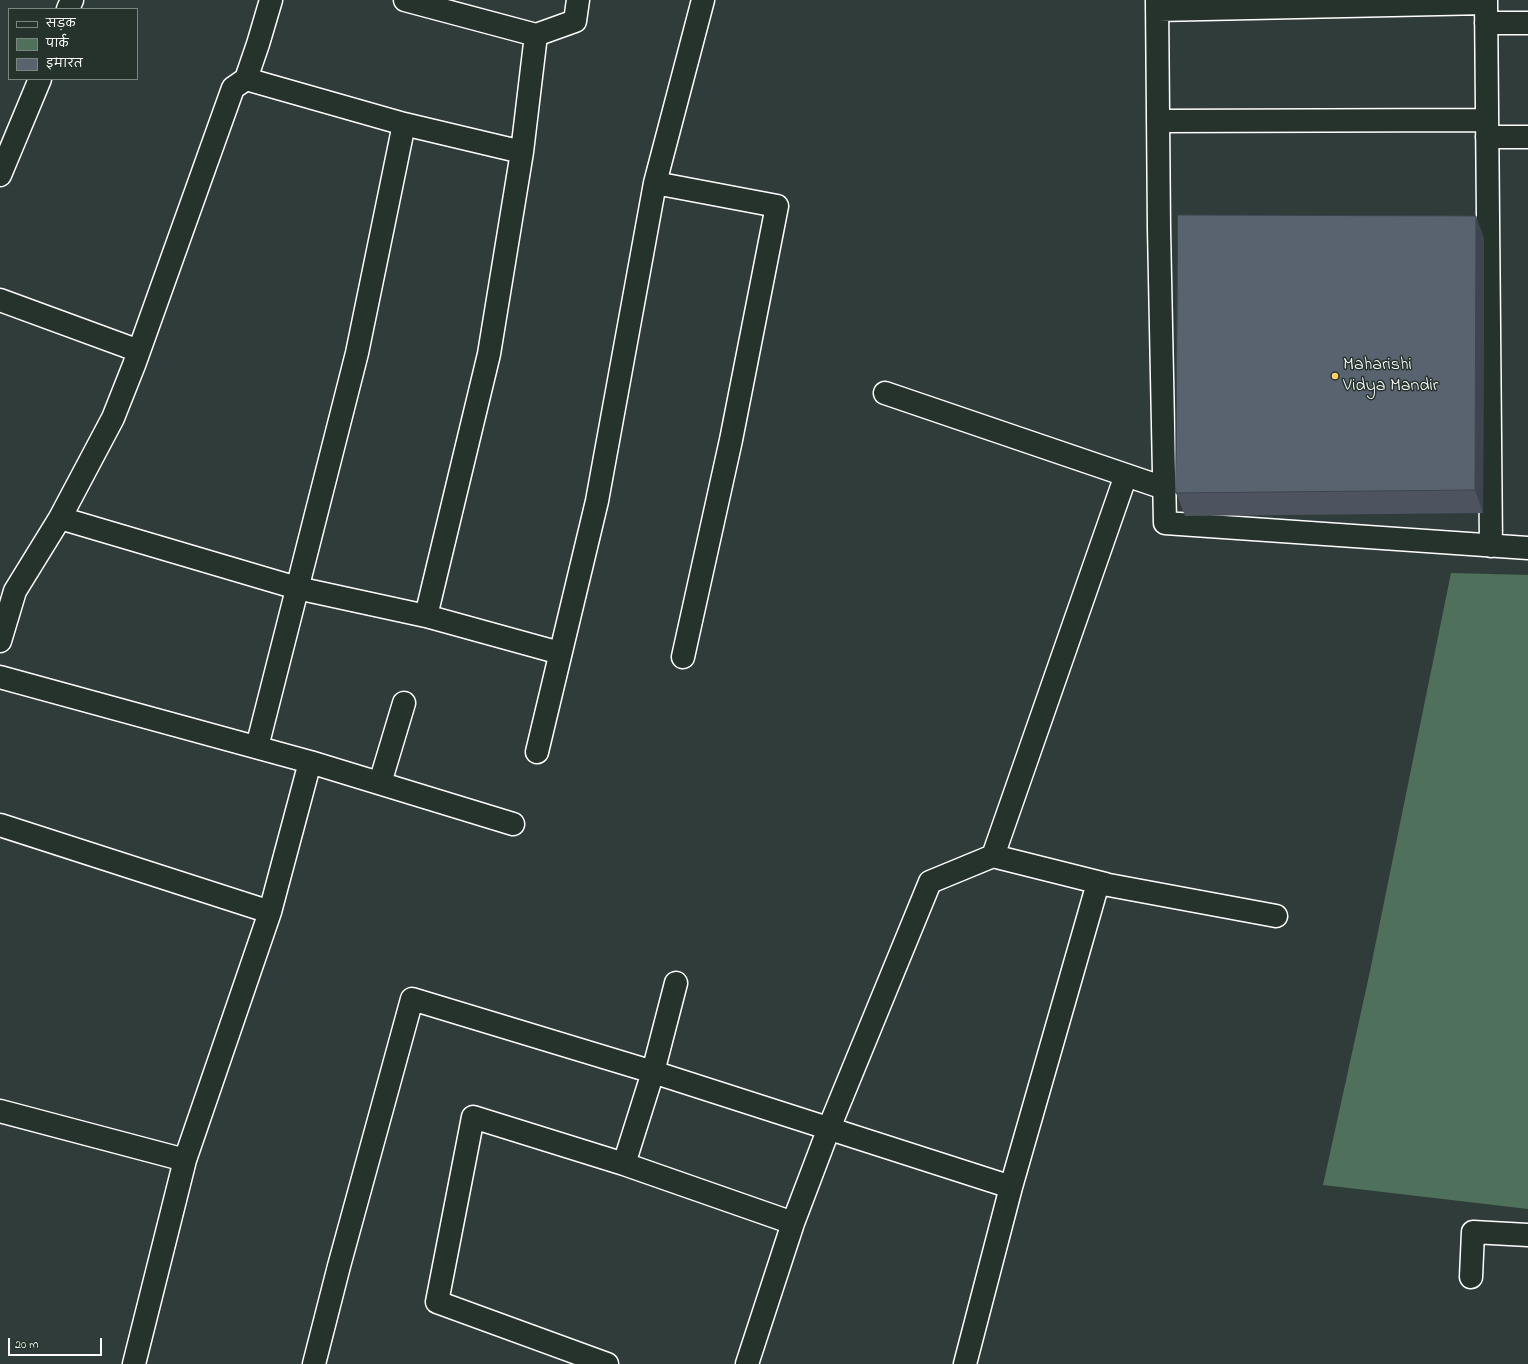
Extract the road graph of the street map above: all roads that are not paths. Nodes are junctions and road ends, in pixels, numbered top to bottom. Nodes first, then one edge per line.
1 (271, 0) edge
2 (405, 0) edge
3 (578, 0) edge
4 (703, 0) edge
5 (1157, 5) edge
6 (1486, 9) edge
7 (1528, 23) edge
8 (536, 35) junction
9 (246, 79) junction
10 (40, 80) edge
11 (1158, 121) junction
12 (404, 124) junction
13 (1487, 129) junction
14 (1528, 137) edge
15 (522, 152) junction
16 (0, 175) edge
17 (655, 183) junction
18 (1488, 227) junction
19 (1465, 228) edge
20 (1158, 229) junction
21 (1182, 229) edge
22 (0, 300) edge
23 (139, 351) junction
24 (885, 393) dead end
25 (1126, 475) junction
26 (1164, 488) junction
27 (60, 518) junction
28 (1491, 546) junction
29 (1528, 548) edge
30 (297, 588) junction
31 (426, 616) junction
32 (0, 641) edge
33 (560, 654) junction
34 (683, 657) dead end
35 (0, 677) edge
36 (404, 703) dead end
37 (257, 748) junction
38 (537, 752) dead end
39 (310, 762) junction
40 (380, 783) junction
41 (513, 824) dead end
42 (0, 825) edge
43 (993, 856) junction
44 (1105, 884) junction
45 (270, 912) junction
46 (1276, 916) dead end
47 (676, 983) dead end
48 (653, 1072) junction
49 (0, 1112) edge
50 (828, 1128) junction
51 (186, 1160) junction
52 (624, 1164) junction
53 (1011, 1187) junction
54 (793, 1223) junction
55 (1528, 1235) edge
56 (1471, 1277) dead end
57 (134, 1364) edge
58 (314, 1364) edge
59 (607, 1364) edge
60 (747, 1364) edge
61 (965, 1364) edge

1 - 9 street
2 - 8 street
3 - 8 street
4 - 17 street
5 - 6 street
5 - 11 street
6 - 7 street
6 - 13 street
8 - 15 street
9 - 12 street
9 - 23 street
10 - 16 street
11 - 13 street
11 - 20 street
12 - 15 street
12 - 30 street
13 - 14 street
13 - 18 street
15 - 31 street
17 - 33 street
17 - 34 street
18 - 19 street
18 - 28 street
20 - 21 street
20 - 26 street
22 - 23 street
23 - 27 street
24 - 25 street
25 - 26 street
25 - 43 street
26 - 28 street
27 - 30 street
27 - 32 street
28 - 29 street
30 - 31 street
30 - 37 street
31 - 33 street
33 - 38 street
35 - 37 street
36 - 40 street
37 - 39 street
39 - 40 street
39 - 45 street
40 - 41 street
42 - 45 street
43 - 44 street
43 - 50 street
44 - 46 street
44 - 53 street
45 - 51 street
47 - 48 street
48 - 50 street
48 - 52 street
48 - 58 street
49 - 51 street
50 - 53 street
50 - 54 street
51 - 57 street
52 - 54 street
52 - 59 street
53 - 61 street
54 - 60 street
55 - 56 street

